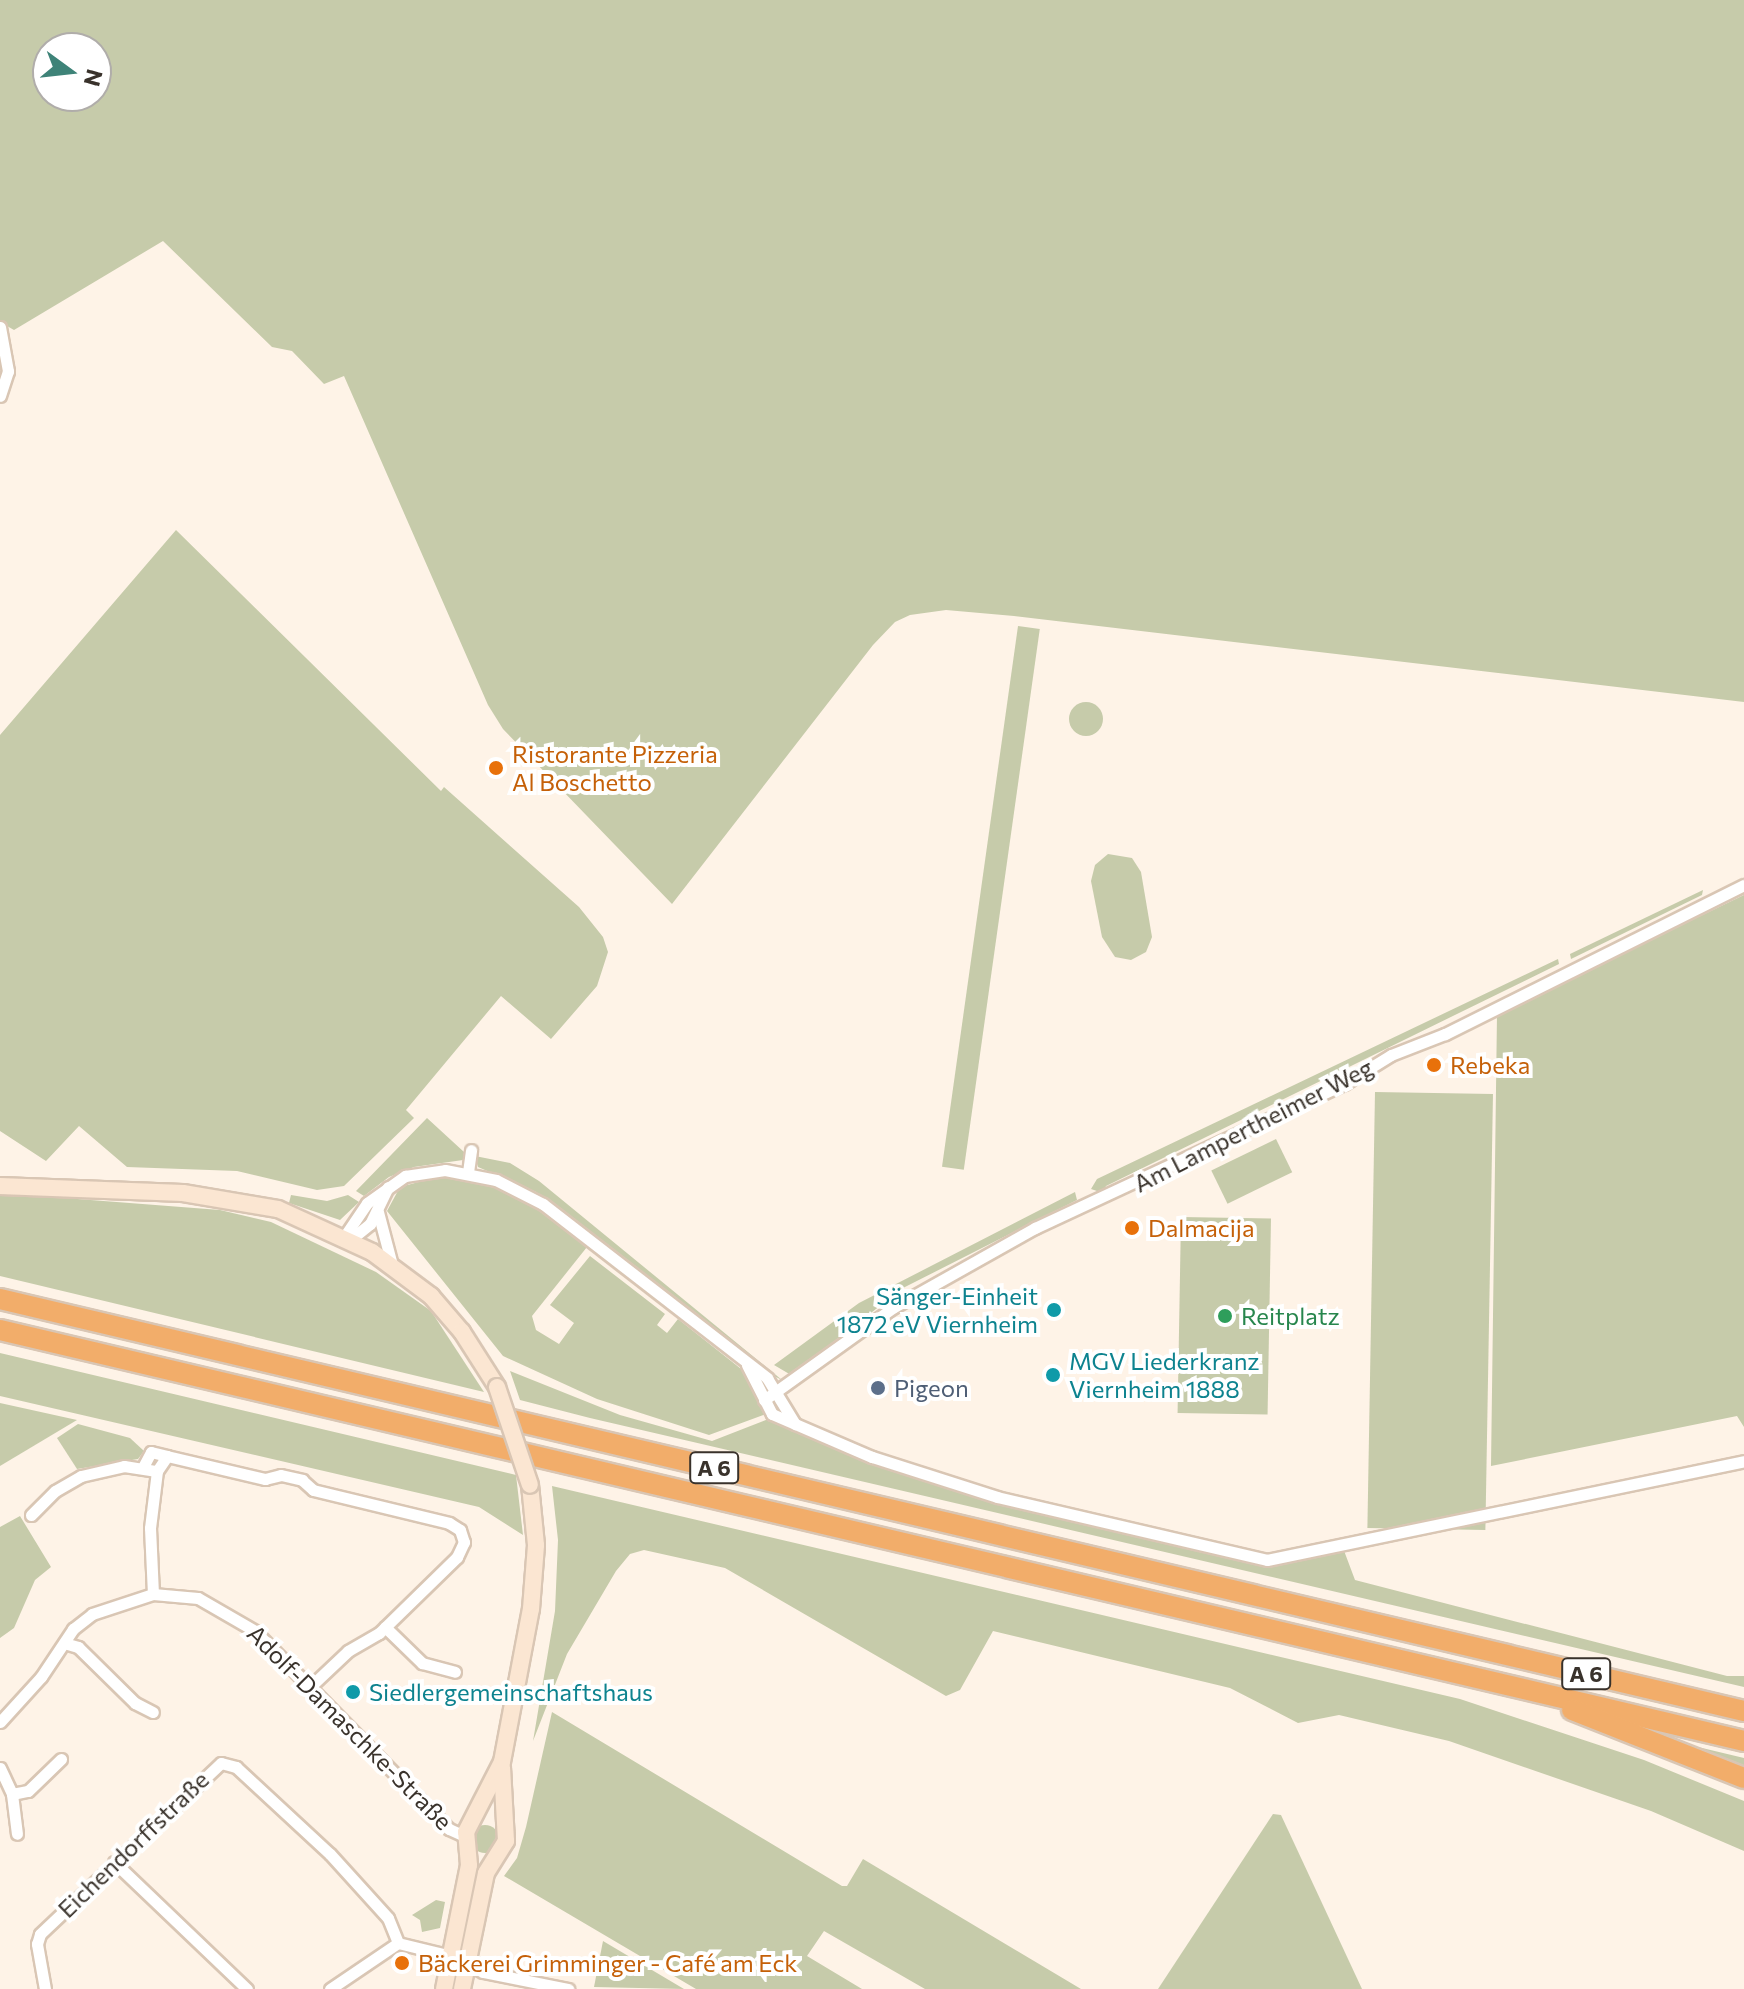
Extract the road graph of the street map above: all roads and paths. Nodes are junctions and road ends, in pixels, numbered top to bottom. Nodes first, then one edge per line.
1 (0, 327) edge
2 (0, 396) edge
3 (1744, 885) edge
4 (471, 1150) dead end
5 (468, 1172) junction
6 (0, 1186) edge
7 (388, 1186) junction
8 (378, 1210) junction
9 (347, 1238) junction
10 (392, 1265) junction
11 (0, 1299) edge
12 (0, 1330) edge
13 (747, 1365) junction
14 (777, 1392) junction
15 (764, 1400) junction
16 (795, 1424) junction
17 (167, 1456) junction
18 (1744, 1461) edge
19 (143, 1467) junction
20 (157, 1471) junction
21 (31, 1515) dead end
22 (153, 1594) junction
23 (385, 1627) junction
24 (64, 1643) junction
25 (455, 1672) dead end
26 (311, 1686) junction
27 (1529, 1690) junction
28 (1744, 1711) edge
29 (153, 1712) dead end
30 (0, 1722) edge
31 (1744, 1741) edge
32 (61, 1759) dead end
33 (502, 1762) junction
34 (0, 1768) edge
35 (1744, 1778) edge
36 (12, 1794) junction
37 (504, 1829) junction
38 (17, 1834) dead end
39 (468, 1836) junction
40 (496, 1857) junction
41 (114, 1862) junction
42 (398, 1943) junction
43 (451, 1957) junction
44 (466, 1967) junction
45 (562, 1988) edge
46 (45, 1989) edge
47 (247, 1989) edge
48 (330, 1989) edge
49 (444, 1989) edge
50 (462, 1989) edge

1 - 2 street
3 - 14 street, Am Lampertheimer Weg
4 - 5 street
5 - 7 street
5 - 13 street
6 - 9 main road
7 - 8 street
7 - 9 street
8 - 9 street
8 - 10 street
9 - 10 main road
10 - 33 main road, bridge
11 - 28 highway, A 6
12 - 27 highway, A 6
13 - 14 street
13 - 15 street
14 - 15 street, Am Lampertheimer Weg
14 - 16 street
15 - 16 street
16 - 18 street
17 - 19 street
17 - 20 street
17 - 23 street
19 - 20 street
19 - 21 street
20 - 22 street
22 - 24 street, Adolf-Damaschke-Straße
22 - 26 street, Adolf-Damaschke-Straße
23 - 25 street
23 - 26 street
24 - 29 street
24 - 30 street, Adolf-Damaschke-Straße
26 - 39 street, Adolf-Damaschke-Straße
27 - 31 highway, A 6
27 - 35 highway, A 6
32 - 36 street
33 - 37 main road
33 - 39 main road
34 - 36 street
36 - 38 street
37 - 39 main road
37 - 40 main road
39 - 40 main road
39 - 43 main road
40 - 44 main road
41 - 42 street, Eichendorffstraße
41 - 46 street, Eichendorffstraße
41 - 47 street
42 - 43 street
42 - 48 street
43 - 44 street
43 - 49 main road
44 - 45 street
44 - 50 main road

